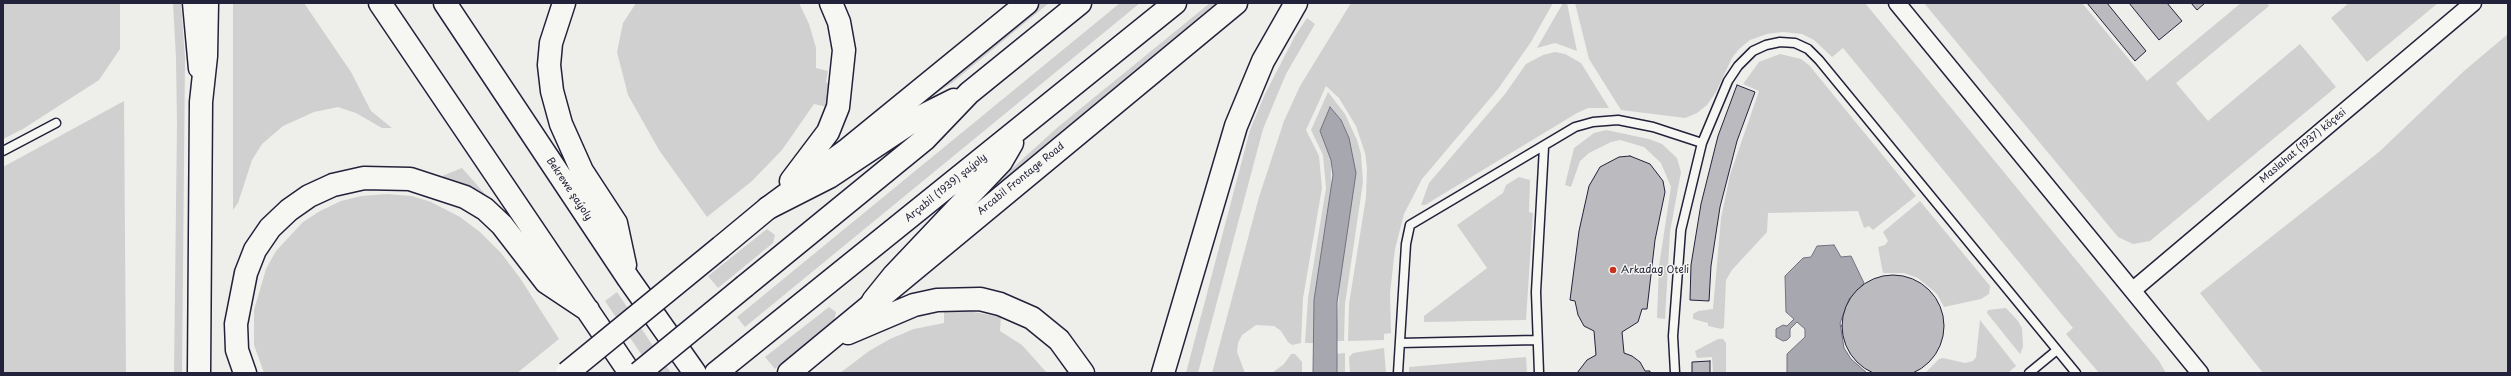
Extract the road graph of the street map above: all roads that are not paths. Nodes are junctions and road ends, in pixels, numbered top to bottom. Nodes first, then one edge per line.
1 (191, 3) edge
2 (207, 3) edge
3 (380, 3) edge
4 (445, 3) edge
5 (564, 3) edge
6 (831, 3) edge
7 (1027, 3) edge
8 (1080, 3) edge
9 (1175, 3) edge
10 (1236, 3) edge
11 (1296, 3) edge
12 (1897, 3) edge
13 (2473, 3) edge
14 (969, 93) junction
15 (201, 102) junction
16 (56, 123) dead end
17 (1020, 128) junction
18 (1702, 143) junction
19 (1544, 146) junction
20 (3, 151) edge
21 (768, 208) junction
22 (628, 278) junction
23 (2133, 290) junction
24 (873, 301) junction
25 (588, 310) junction
26 (1536, 340) junction
27 (1400, 343) junction
28 (2057, 350) junction
29 (812, 354) junction
30 (199, 373) edge
31 (246, 373) edge
32 (567, 373) edge
33 (630, 373) edge
34 (640, 373) edge
35 (695, 373) edge
36 (716, 373) edge
37 (789, 373) edge
38 (1083, 373) edge
39 (1163, 373) edge
40 (1398, 373) edge
41 (1539, 373) edge
42 (1675, 373) edge
43 (2029, 373) edge
44 (2076, 373) edge
45 (2200, 373) edge

1 - 15 street
2 - 15 main road
3 - 25 main road
4 - 22 main road, Bekrewe şaýoly
5 - 22 main road
6 - 21 main road
7 - 21 main road
8 - 14 main road
9 - 17 main road, Arçabil (1939) şaýoly
10 - 24 main road, Arcabil Frontage Road
11 - 39 main road
12 - 23 street
13 - 23 street, Maslahat (1937) köçesi
14 - 21 main road
14 - 34 main road, bridge
15 - 30 main road
16 - 20 lane
17 - 24 main road
17 - 36 main road, Arçabil (1939) şaýoly
18 - 19 lane
18 - 28 lane
18 - 42 lane
19 - 26 lane
19 - 27 lane
21 - 32 main road, bridge
22 - 35 main road, Bekrewe şaýoly
23 - 45 street
24 - 29 main road, Arcabil Frontage Road
25 - 31 main road
25 - 33 main road
26 - 27 lane
26 - 41 lane
27 - 40 lane
28 - 43 lane
28 - 44 lane
29 - 37 main road
29 - 38 main road

